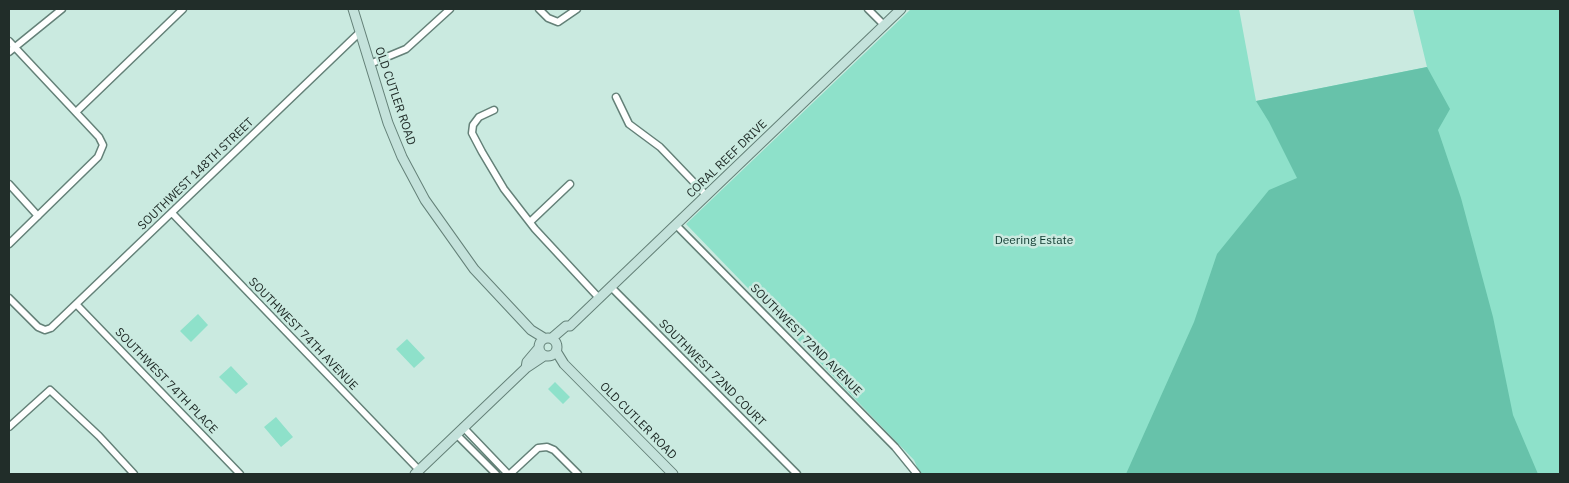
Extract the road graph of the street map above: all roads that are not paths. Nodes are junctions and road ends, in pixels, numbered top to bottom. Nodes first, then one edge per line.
1 (62, 9) edge
2 (184, 9) edge
3 (353, 9) edge
4 (450, 9) edge
5 (539, 9) edge
6 (577, 9) edge
7 (868, 9) edge
8 (901, 9) edge
9 (884, 25) junction
10 (360, 32) junction
11 (9, 42) edge
12 (11, 50) edge
13 (370, 64) junction
14 (616, 97) dead end
15 (494, 110) dead end
16 (76, 112) junction
17 (9, 184) edge
18 (570, 184) dead end
19 (707, 196) junction
20 (172, 213) junction
21 (38, 216) junction
22 (530, 222) junction
23 (676, 225) junction
24 (9, 244) edge
25 (611, 287) junction
26 (9, 298) edge
27 (599, 298) junction
28 (76, 304) junction
29 (547, 347) junction
30 (9, 428) edge
31 (460, 431) junction
32 (417, 472) edge
33 (134, 474) edge
34 (240, 474) edge
35 (496, 474) edge
36 (509, 474) edge
37 (578, 474) edge
38 (673, 474) edge
39 (797, 474) edge
40 (917, 474) edge

1 - 12 street
2 - 16 street
3 - 10 main road, OLD CUTLER ROAD
4 - 13 street
5 - 6 street
7 - 9 street
8 - 9 main road, CORAL REEF DRIVE
9 - 19 main road, CORAL REEF DRIVE
10 - 13 main road, OLD CUTLER ROAD
10 - 20 street, SOUTHWEST 148TH STREET
11 - 12 street
12 - 16 street
13 - 29 main road, OLD CUTLER ROAD
14 - 19 street
15 - 22 street
16 - 21 street
17 - 21 street
18 - 22 street
19 - 23 main road, CORAL REEF DRIVE
20 - 28 street, SOUTHWEST 148TH STREET
20 - 32 street, SOUTHWEST 74TH AVENUE
21 - 24 street
22 - 27 street
23 - 25 main road, CORAL REEF DRIVE
23 - 40 street, SOUTHWEST 72ND AVENUE
25 - 27 main road, CORAL REEF DRIVE
25 - 39 street, SOUTHWEST 72ND COURT
26 - 28 street, SOUTHWEST 148TH STREET
27 - 29 main road, CORAL REEF DRIVE
28 - 34 street, SOUTHWEST 74TH PLACE
29 - 31 main road, CORAL REEF DRIVE
29 - 38 main road, OLD CUTLER ROAD
30 - 33 street
31 - 32 main road, CORAL REEF DRIVE
31 - 35 street
31 - 36 street
36 - 37 street

